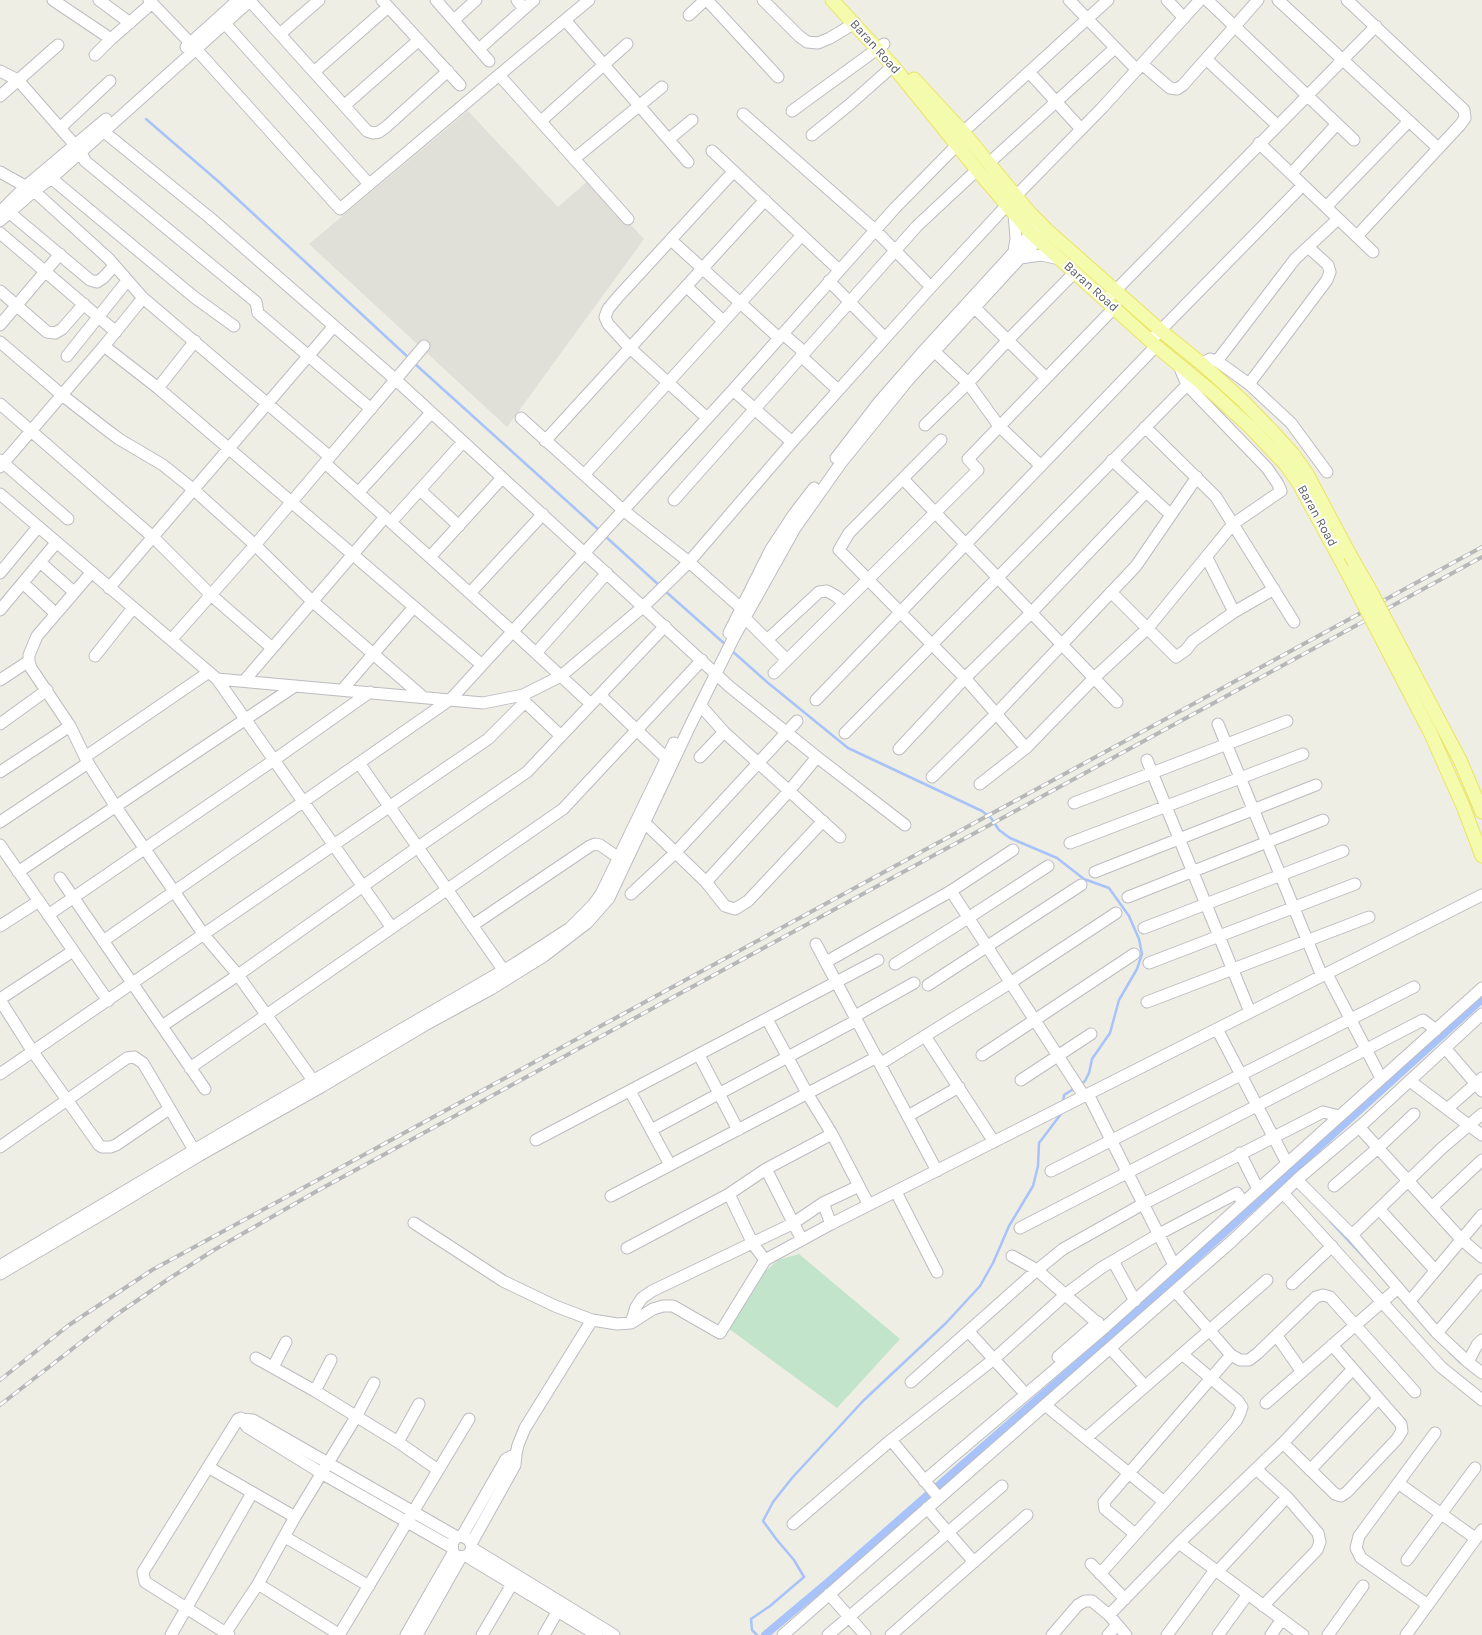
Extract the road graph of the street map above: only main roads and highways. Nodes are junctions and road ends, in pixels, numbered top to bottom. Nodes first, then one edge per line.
1 (832, 0) edge
2 (843, 0) edge
3 (880, 46) junction
4 (1012, 205) junction
5 (1040, 232) junction
6 (1482, 812) edge
7 (1482, 856) edge

1 - 3 main road, Baran Road
2 - 3 main road, Baran Road
3 - 4 main road, Baran Road
3 - 4 main road, Baran Road
4 - 5 main road, Baran Road
4 - 5 main road, Baran Road
5 - 6 main road, Baran Road, bridge
5 - 7 main road, Baran Road, bridge

